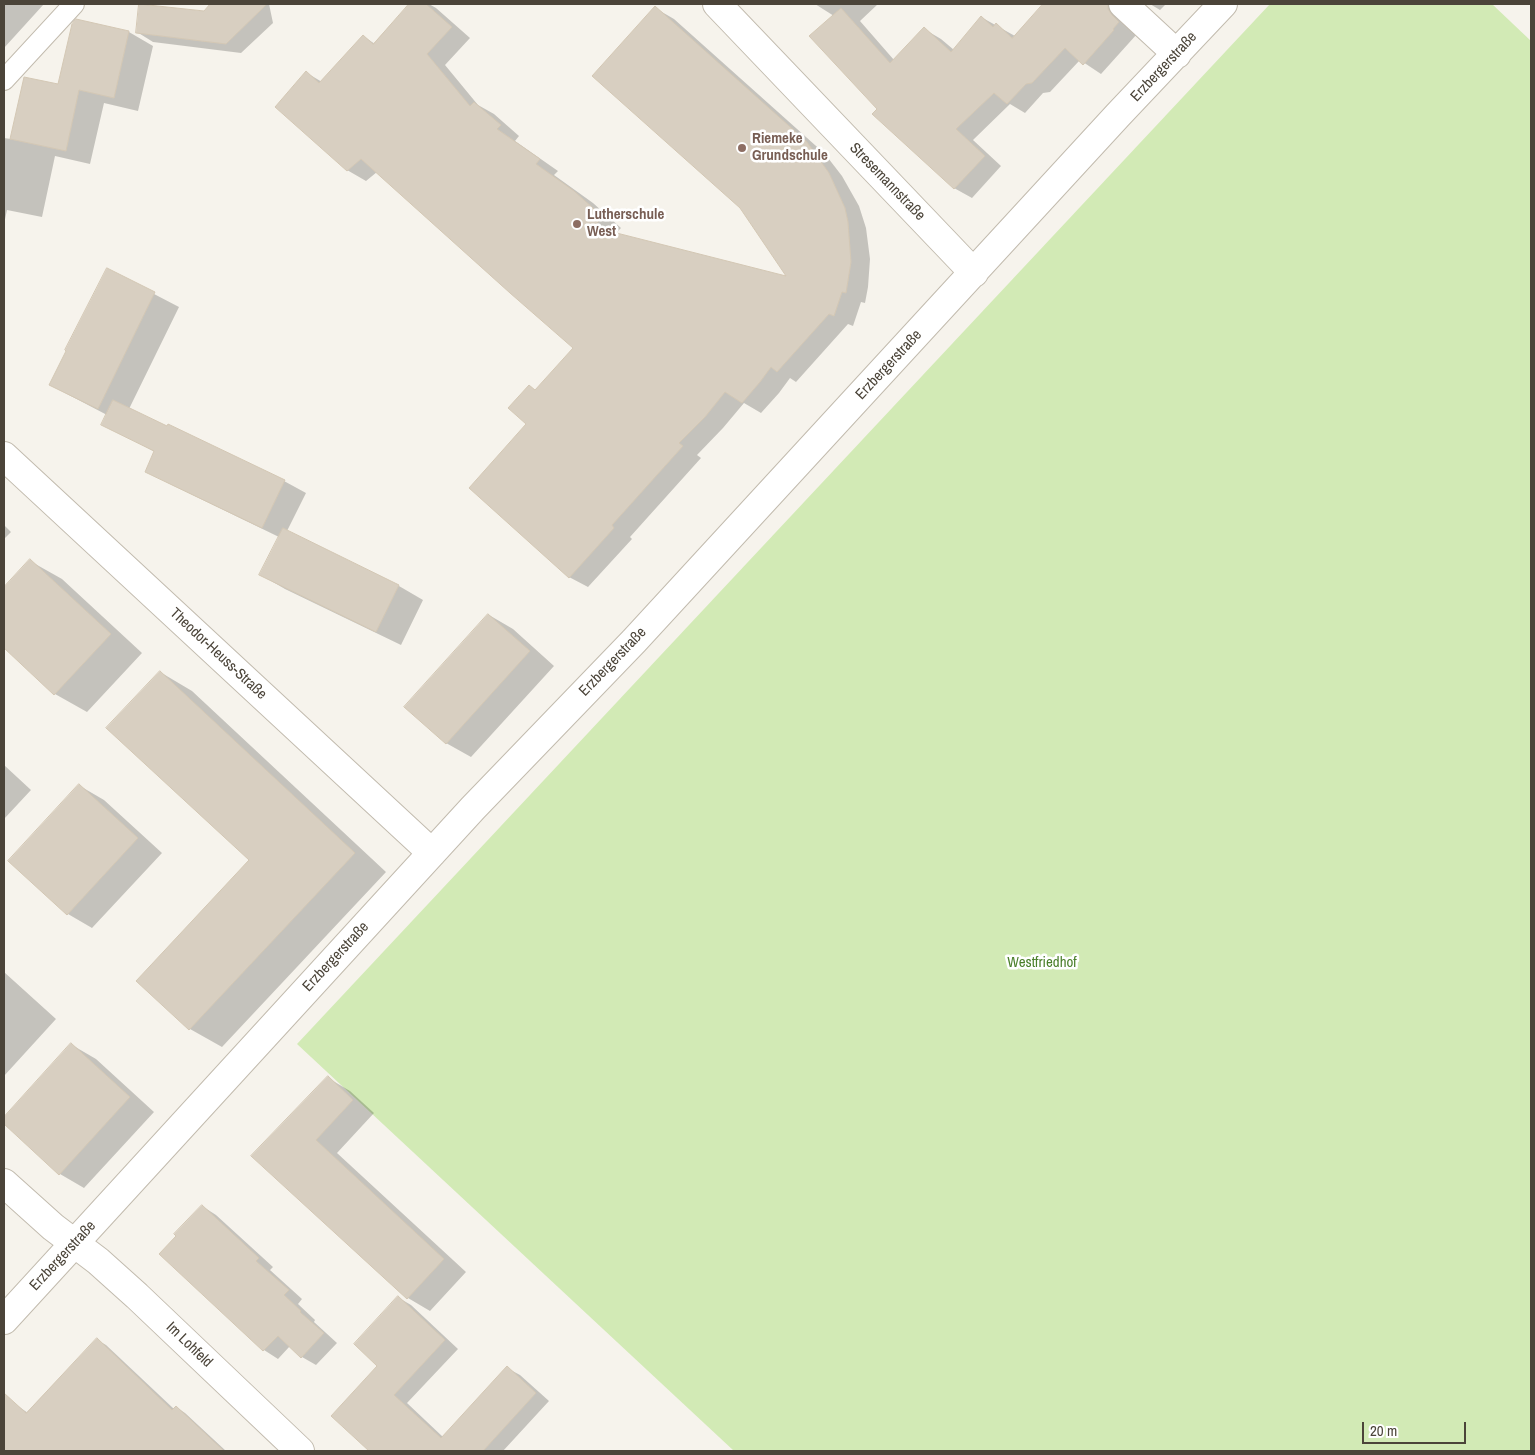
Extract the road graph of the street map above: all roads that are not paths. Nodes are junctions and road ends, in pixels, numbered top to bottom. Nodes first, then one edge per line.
1 (74, 4) edge
2 (717, 4) edge
3 (1123, 4) edge
4 (1223, 4) edge
5 (1177, 54) junction
6 (4, 80) edge
7 (974, 273) junction
8 (4, 456) edge
9 (432, 853) junction
10 (4, 1184) edge
11 (74, 1243) junction
12 (4, 1320) edge
13 (300, 1451) edge

1 - 6 lane
2 - 7 street, Stresemannstraße
3 - 5 street
4 - 5 street, Erzbergerstraße
5 - 7 street, Erzbergerstraße
7 - 9 street, Erzbergerstraße
8 - 9 street, Theodor-Heuss-Straße
9 - 11 street, Erzbergerstraße
10 - 11 street, Im Lohfeld
11 - 12 street, Erzbergerstraße
11 - 13 street, Im Lohfeld

